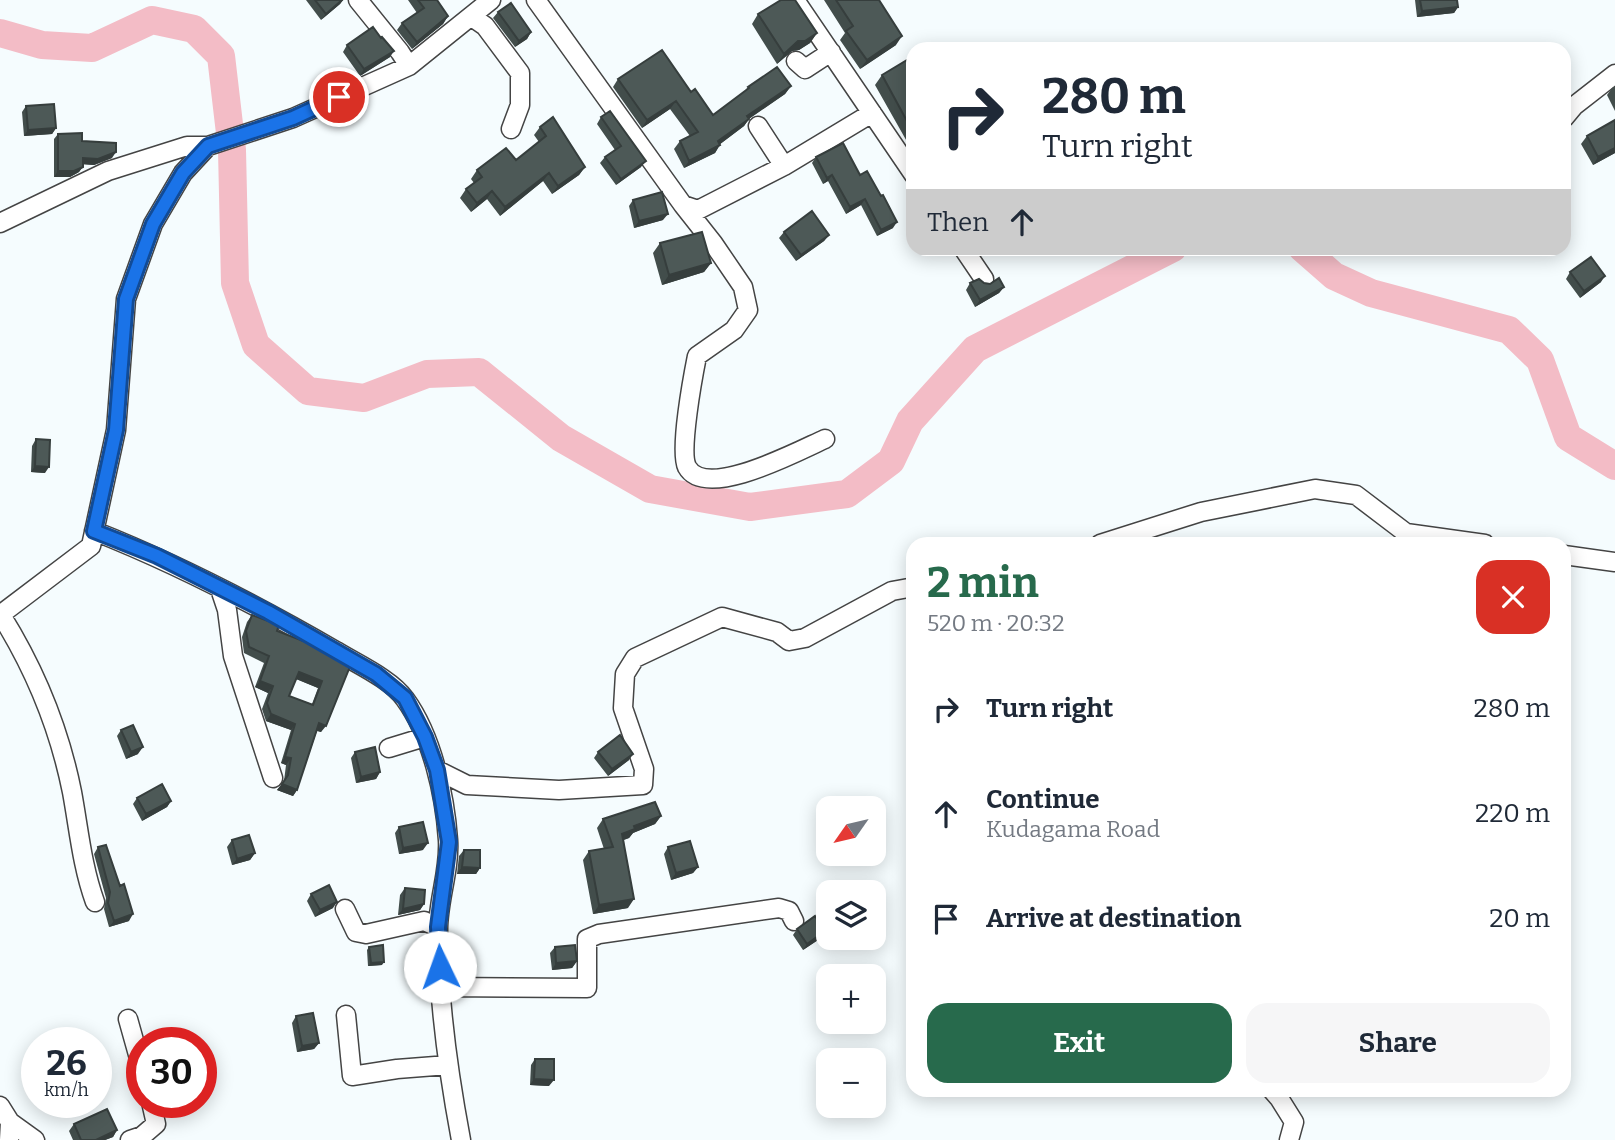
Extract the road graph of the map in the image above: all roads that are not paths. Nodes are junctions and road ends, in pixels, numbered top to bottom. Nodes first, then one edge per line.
1 (358, 0) edge
2 (491, 0) edge
3 (536, 0) edge
4 (795, 0) edge
5 (472, 17) junction
6 (831, 52) junction
7 (796, 61) dead end
8 (409, 66) junction
9 (1615, 74) edge
10 (1571, 110) edge
11 (872, 113) junction
12 (758, 126) dead end
13 (511, 129) dead end
14 (208, 146) junction
15 (906, 163) edge
16 (784, 166) junction
17 (682, 205) junction
18 (0, 223) edge
19 (968, 256) edge
20 (984, 279) edge
21 (825, 439) dead end
22 (94, 531) junction
23 (1122, 537) edge
24 (1435, 537) edge
25 (1571, 556) edge
26 (1615, 562) edge
27 (906, 588) edge
28 (220, 589) junction
29 (0, 615) edge
30 (425, 737) junction
31 (389, 748) dead end
32 (437, 770) junction
33 (273, 778) dead end
34 (95, 902) dead end
35 (345, 909) dead end
36 (794, 921) dead end
37 (438, 927) junction
38 (441, 987) junction
39 (346, 1015) dead end
40 (128, 1019) dead end
41 (130, 1027) edge
42 (447, 1065) junction
43 (1277, 1097) edge
44 (0, 1106) edge
45 (155, 1118) edge
46 (9, 1131) edge
47 (35, 1140) edge
48 (130, 1140) edge
49 (461, 1140) edge
50 (1289, 1140) edge

1 - 8 street
2 - 5 street
3 - 17 street
4 - 6 street
5 - 8 street
5 - 13 street
6 - 7 street
6 - 11 street
8 - 14 street
9 - 10 street
11 - 15 street
11 - 16 street
12 - 16 street
14 - 18 street
14 - 22 street
16 - 17 street
17 - 21 street
19 - 20 street
22 - 28 street
22 - 29 street
23 - 24 street
25 - 26 street
27 - 32 street
28 - 30 street
28 - 33 street
29 - 34 street
30 - 31 street
30 - 32 street
32 - 37 street
35 - 37 street
36 - 38 street
37 - 38 street
38 - 42 street
39 - 42 street
40 - 41 street
42 - 49 street
43 - 50 street
44 - 46 street
45 - 48 street
46 - 47 street

